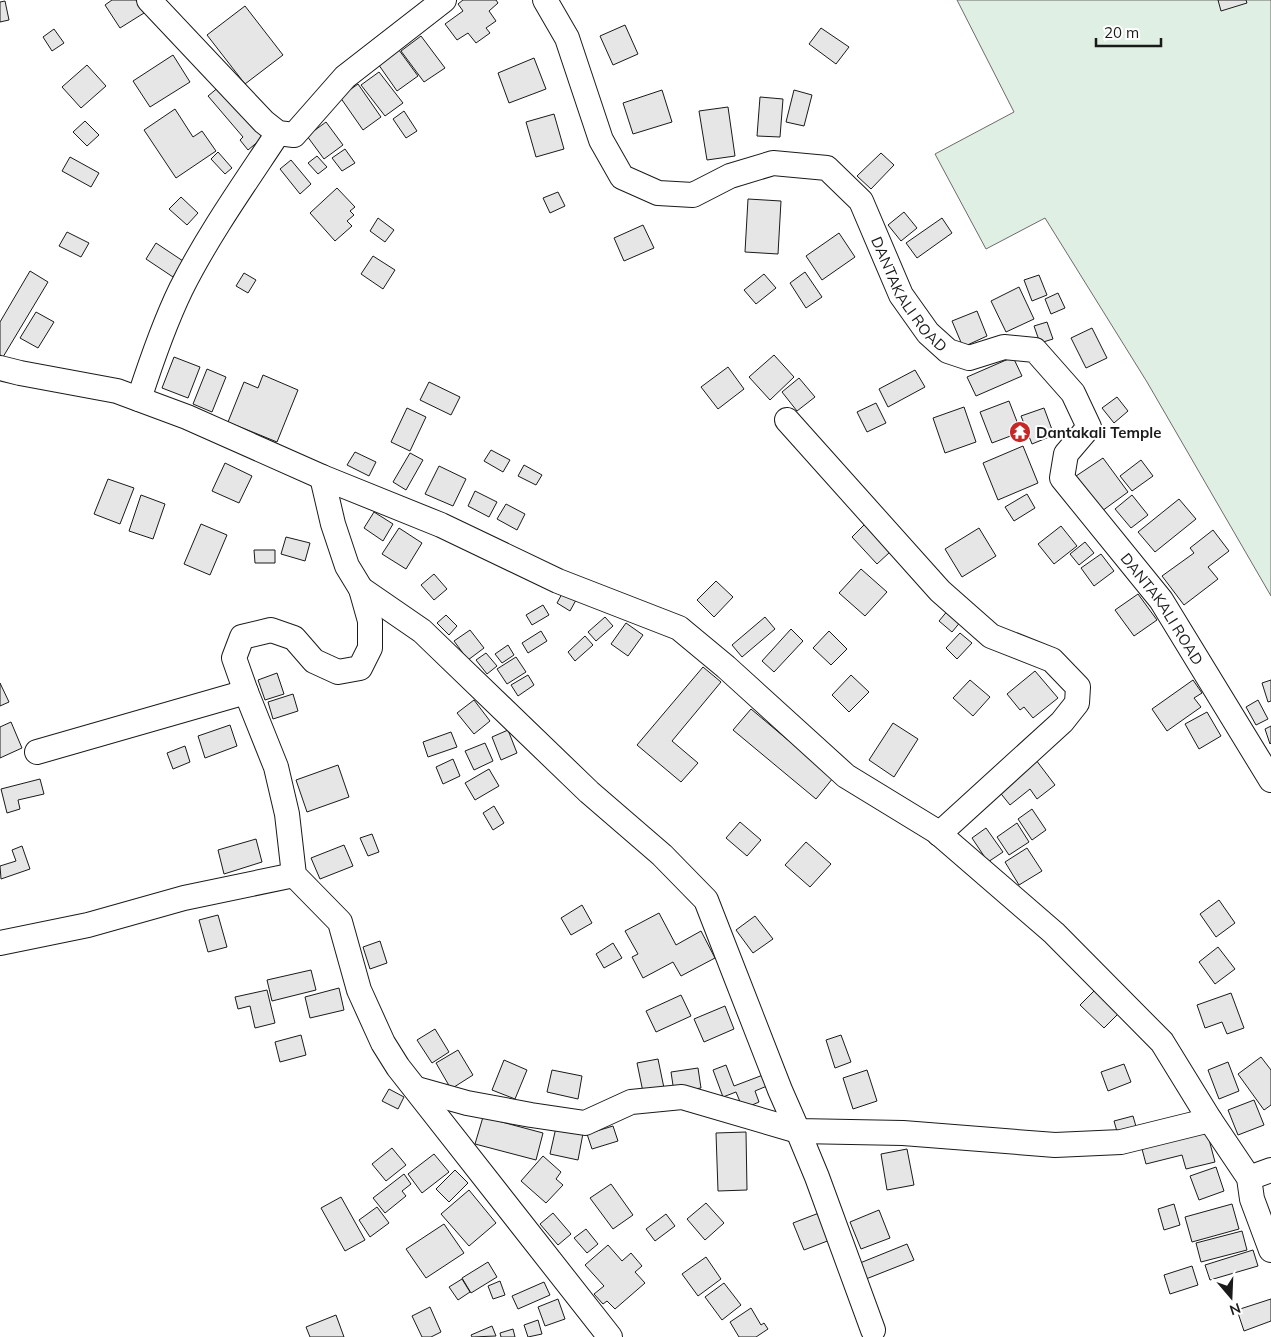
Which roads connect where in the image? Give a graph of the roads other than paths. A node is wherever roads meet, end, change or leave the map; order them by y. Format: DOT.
graph roads {
  1 [pos="150,0"];
  2 [pos="444,0"];
  3 [pos="545,0"];
  4 [pos="278,133"];
  5 [pos="0,368"];
  6 [pos="139,399"];
  7 [pos="787,420"];
  8 [pos="322,477"];
  9 [pos="361,589"];
  10 [pos="246,692"];
  11 [pos="37,752"];
  12 [pos="1271,780"];
  13 [pos="940,834"];
  14 [pos="294,875"];
  15 [pos="0,943"];
  16 [pos="417,1089"];
  17 [pos="1210,1120"];
  18 [pos="798,1130"];
  19 [pos="1271,1170"];
  20 [pos="1249,1178"];
  21 [pos="1271,1250"];
  22 [pos="873,1330"];
  23 [pos="610,1337"];
  1 -- 4 [label="street"];
  2 -- 4 [label="street"];
  3 -- 12 [label="street, DANTAKALI ROAD"];
  4 -- 6 [label="street"];
  5 -- 6 [label="street"];
  6 -- 8 [label="street"];
  7 -- 13 [label="street"];
  8 -- 9 [label="street"];
  8 -- 13 [label="street"];
  9 -- 10 [label="street"];
  9 -- 18 [label="street"];
  10 -- 11 [label="street"];
  10 -- 14 [label="street"];
  13 -- 17 [label="street"];
  14 -- 15 [label="street"];
  14 -- 16 [label="street"];
  16 -- 18 [label="street"];
  16 -- 23 [label="street"];
  17 -- 18 [label="street"];
  17 -- 20 [label="street"];
  18 -- 22 [label="street"];
  19 -- 20 [label="street"];
  20 -- 21 [label="street"];
}
